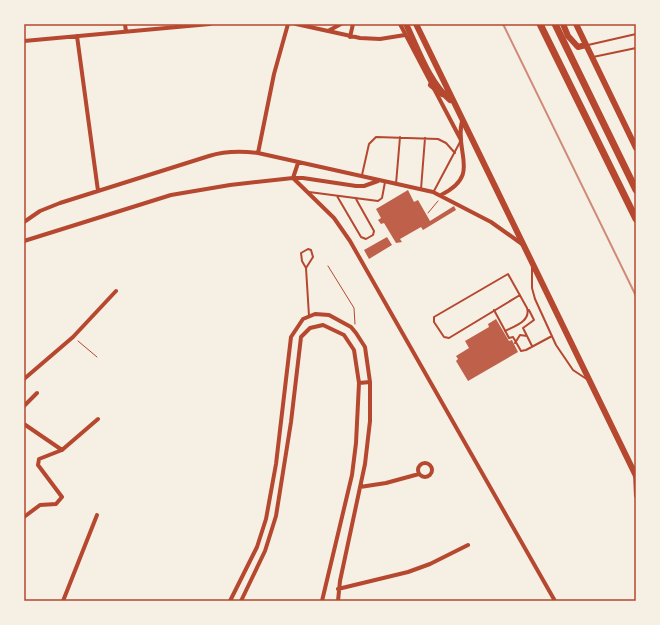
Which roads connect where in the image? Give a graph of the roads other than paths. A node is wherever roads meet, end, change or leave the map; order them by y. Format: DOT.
graph roads {
  1 [pos="126,24"];
  2 [pos="210,24"];
  3 [pos="288,24"];
  4 [pos="296,24"];
  5 [pos="341,24"];
  6 [pos="353,24"];
  7 [pos="400,24"];
  8 [pos="406,24"];
  9 [pos="416,24"];
  10 [pos="540,24"];
  11 [pos="555,24"];
  12 [pos="563,24"];
  13 [pos="576,24"];
  14 [pos="328,31"];
  15 [pos="126,32"];
  16 [pos="636,34"];
  17 [pos="405,35"];
  18 [pos="77,36"];
  19 [pos="350,37"];
  20 [pos="24,41"];
  21 [pos="586,45"];
  22 [pos="636,48"];
  23 [pos="592,58"];
  24 [pos="431,85"];
  25 [pos="447,97"];
  26 [pos="454,102"];
  27 [pos="462,121"];
  28 [pos="400,137"];
  29 [pos="425,138"];
  30 [pos="634,139"];
  31 [pos="461,140"];
  32 [pos="636,148"];
  33 [pos="258,153"];
  34 [pos="455,153"];
  35 [pos="298,163"];
  36 [pos="362,177"];
  37 [pos="293,178"];
  38 [pos="379,180"];
  39 [pos="385,182"];
  40 [pos="396,184"];
  41 [pos="421,189"];
  42 [pos="636,190"];
  43 [pos="98,191"];
  44 [pos="307,192"];
  45 [pos="433,192"];
  46 [pos="441,195"];
  47 [pos="337,196"];
  48 [pos="356,199"];
  49 [pos="636,219"];
  50 [pos="24,222"];
  51 [pos="24,240"];
  52 [pos="523,245"];
  53 [pos="532,263"];
  54 [pos="306,268"];
  55 [pos="116,291"];
  56 [pos="520,295"];
  57 [pos="527,308"];
  58 [pos="494,310"];
  59 [pos="309,316"];
  60 [pos="505,331"];
  61 [pos="527,336"];
  62 [pos="552,336"];
  63 [pos="516,343"];
  64 [pos="532,346"];
  65 [pos="24,380"];
  66 [pos="589,381"];
  67 [pos="370,382"];
  68 [pos="358,383"];
  69 [pos="37,393"];
  70 [pos="24,406"];
  71 [pos="98,419"];
  72 [pos="281,420"];
  73 [pos="291,422"];
  74 [pos="24,424"];
  75 [pos="62,450"];
  76 [pos="419,474"];
  77 [pos="635,475"];
  78 [pos="360,487"];
  79 [pos="636,496"];
  80 [pos="97,515"];
  81 [pos="24,517"];
  82 [pos="468,544"];
  83 [pos="338,589"];
  84 [pos="63,601"];
  85 [pos="230,601"];
  86 [pos="241,601"];
  87 [pos="322,601"];
  88 [pos="338,601"];
  89 [pos="555,601"];
  1 -- 15 [label="street"];
  2 -- 15 [label="street"];
  3 -- 33 [label="street"];
  4 -- 14 [label="street"];
  5 -- 14 [label="street"];
  6 -- 19 [label="street"];
  7 -- 17 [label="street"];
  8 -- 25 [label="main road"];
  9 -- 26 [label="main road"];
  10 -- 49 [label="highway"];
  11 -- 42 [label="highway"];
  12 -- 21 [label="main road"];
  13 -- 21 [label="main road"];
  14 -- 19 [label="street"];
  15 -- 18 [label="street"];
  16 -- 21 [label="lane"];
  17 -- 19 [label="street"];
  17 -- 24 [label="street"];
  18 -- 20 [label="street"];
  18 -- 43 [label="street"];
  21 -- 23 [label="main road"];
  22 -- 23 [label="lane"];
  23 -- 30 [label="main road"];
  24 -- 25 [label="main road"];
  24 -- 31 [label="street"];
  25 -- 26 [label="main road"];
  26 -- 27 [label="main road"];
  27 -- 31 [label="street"];
  27 -- 52 [label="main road"];
  28 -- 29 [label="lane"];
  28 -- 36 [label="lane"];
  28 -- 40 [label="lane"];
  29 -- 34 [label="lane"];
  29 -- 41 [label="lane"];
  30 -- 32 [label="main road"];
  31 -- 34 [label="lane"];
  31 -- 46 [label="street"];
  33 -- 35 [label="street"];
  33 -- 43 [label="street"];
  34 -- 45 [label="lane"];
  35 -- 36 [label="street"];
  35 -- 37 [label="street"];
  36 -- 38 [label="street"];
  37 -- 38 [label="street"];
  37 -- 44 [label="street"];
  37 -- 51 [label="street"];
  38 -- 39 [label="street"];
  39 -- 40 [label="street"];
  39 -- 48 [label="lane"];
  40 -- 41 [label="street"];
  41 -- 45 [label="street"];
  43 -- 50 [label="street"];
  44 -- 47 [label="lane"];
  44 -- 89 [label="street"];
  45 -- 46 [label="street"];
  46 -- 52 [label="street"];
  47 -- 48 [label="lane"];
  47 -- 48 [label="lane"];
  52 -- 53 [label="main road"];
  53 -- 62 [label="lane"];
  53 -- 66 [label="main road"];
  54 -- 54 [label="lane"];
  54 -- 59 [label="lane"];
  55 -- 65 [label="street"];
  56 -- 57 [label="lane"];
  56 -- 58 [label="lane"];
  56 -- 58 [label="lane"];
  57 -- 60 [label="lane"];
  57 -- 61 [label="lane"];
  58 -- 60 [label="lane"];
  59 -- 67 [label="street"];
  59 -- 72 [label="street"];
  60 -- 63 [label="lane"];
  61 -- 63 [label="lane"];
  61 -- 64 [label="lane"];
  62 -- 64 [label="lane"];
  62 -- 66 [label="lane"];
  63 -- 64 [label="lane"];
  66 -- 77 [label="main road"];
  67 -- 68 [label="street"];
  67 -- 78 [label="street"];
  68 -- 73 [label="street"];
  68 -- 87 [label="street"];
  69 -- 70 [label="street"];
  71 -- 75 [label="street"];
  72 -- 73 [label="street"];
  72 -- 85 [label="street"];
  73 -- 86 [label="street"];
  74 -- 75 [label="street"];
  75 -- 81 [label="street"];
  76 -- 78 [label="street"];
  77 -- 79 [label="street"];
  78 -- 83 [label="street"];
  80 -- 84 [label="street"];
  82 -- 83 [label="street"];
  83 -- 88 [label="street"];
}
